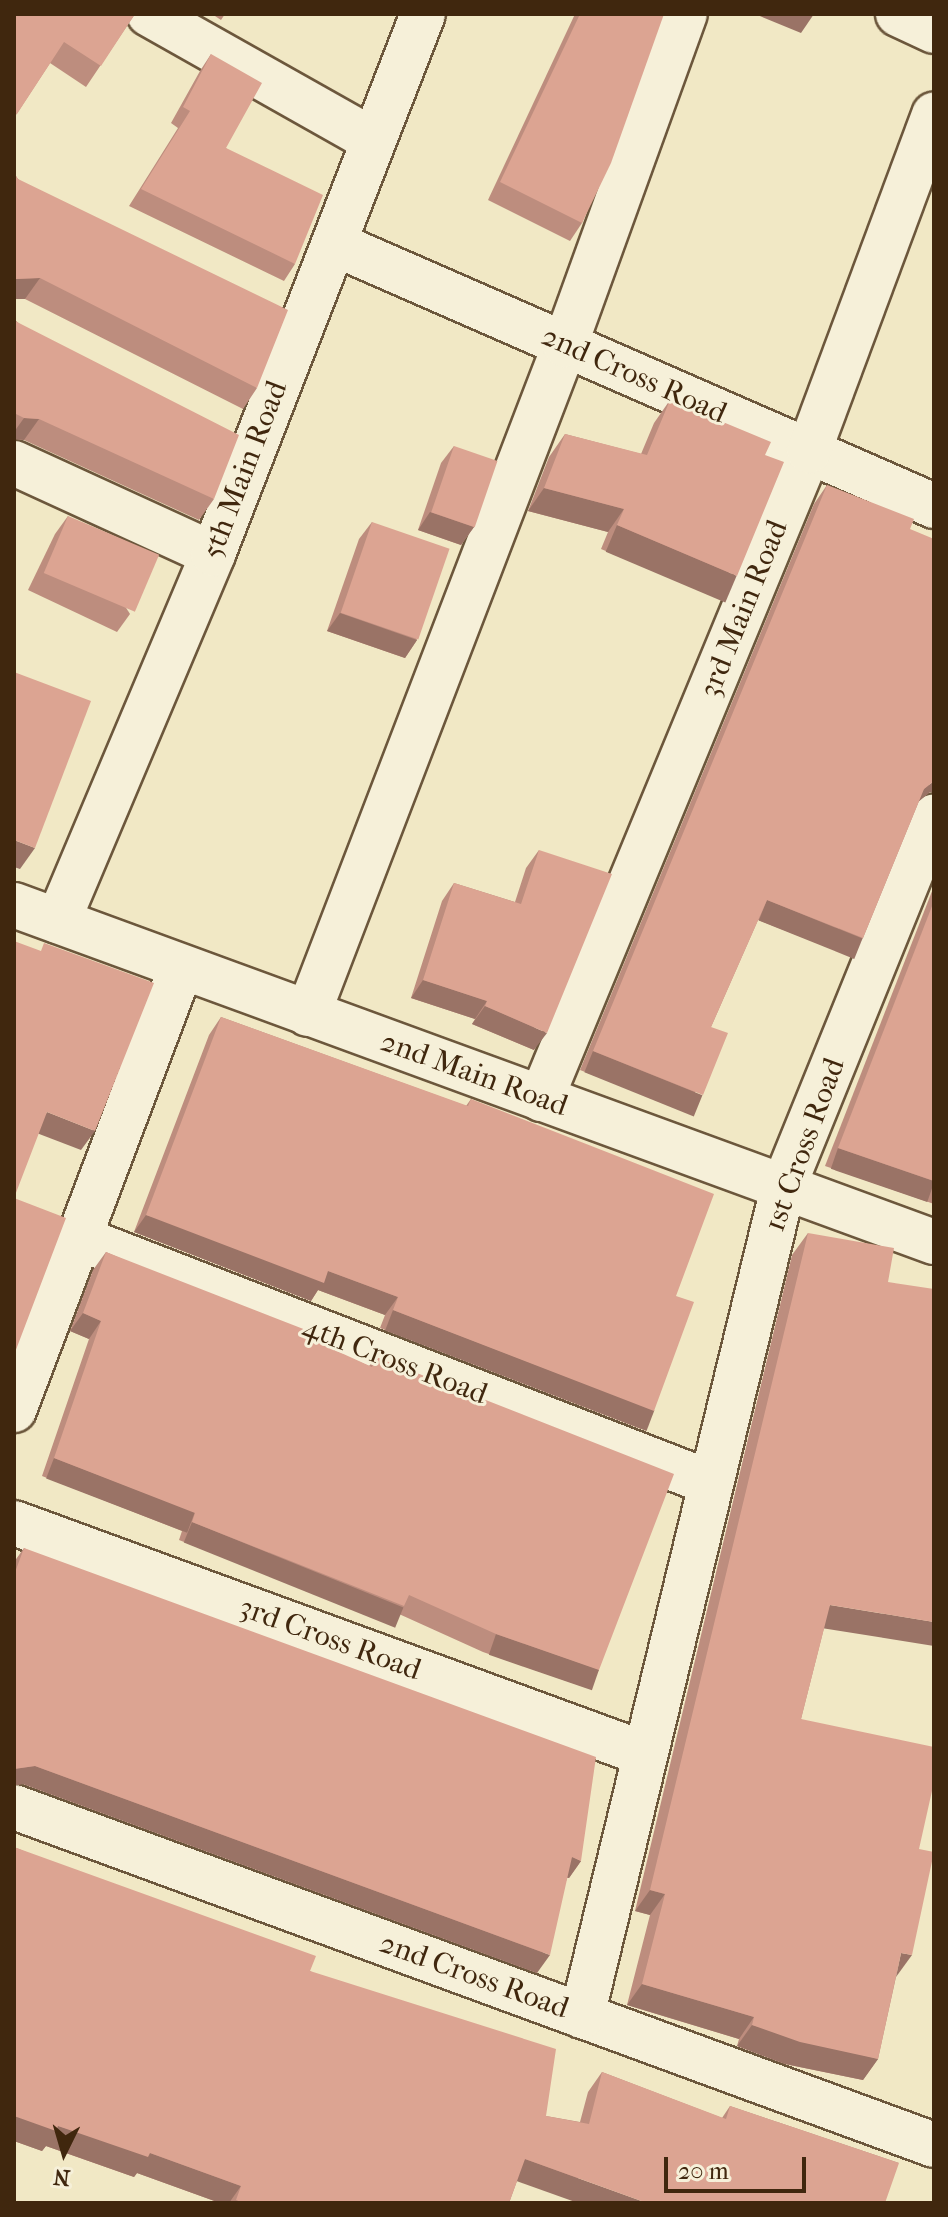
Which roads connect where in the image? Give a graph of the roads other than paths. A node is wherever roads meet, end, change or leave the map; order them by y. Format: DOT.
graph roads {
  1 [pos="149,14"];
  2 [pos="423,14"];
  3 [pos="685,14"];
  4 [pos="898,14"];
  5 [pos="934,31"];
  6 [pos="934,114"];
  7 [pos="373,140"];
  8 [pos="335,244"];
  9 [pos="263,299"];
  10 [pos="305,319"];
  11 [pos="565,345"];
  12 [pos="213,422"];
  13 [pos="256,444"];
  14 [pos="809,451"];
  15 [pos="18,478"];
  16 [pos="934,506"];
  17 [pos="213,554"];
  18 [pos="934,817"];
  19 [pos="14,905"];
  20 [pos="58,921"];
  21 [pos="181,967"];
  22 [pos="308,1014"];
  23 [pos="541,1099"];
  24 [pos="783,1188"];
  25 [pos="79,1238"];
  26 [pos="934,1242"];
  27 [pos="14,1410"];
  28 [pos="711,1483"];
  29 [pos="14,1523"];
  30 [pos="645,1754"];
  31 [pos="14,1807"];
  32 [pos="582,2016"];
  33 [pos="934,2145"];
  1 -- 7 [label="street"];
  2 -- 7 [label="street, 5th Main Road"];
  3 -- 11 [label="street"];
  4 -- 5 [label="street"];
  6 -- 14 [label="street, 3rd Main Road"];
  7 -- 8 [label="street, 5th Main Road"];
  8 -- 10 [label="street, 5th Main Road"];
  8 -- 11 [label="street, 2nd Cross Road"];
  9 -- 10 [label="street"];
  10 -- 13 [label="street, 5th Main Road"];
  11 -- 14 [label="street, 2nd Cross Road"];
  11 -- 22 [label="street"];
  12 -- 13 [label="street"];
  13 -- 17 [label="street, 5th Main Road"];
  14 -- 16 [label="street, 2nd Cross Road"];
  14 -- 23 [label="street, 3rd Main Road"];
  15 -- 17 [label="street"];
  17 -- 20 [label="street, 5th Main Road"];
  18 -- 24 [label="street, 1st Cross Road"];
  19 -- 20 [label="street, 2nd Main Road"];
  20 -- 21 [label="street, 2nd Main Road"];
  21 -- 22 [label="street, 2nd Main Road"];
  21 -- 25 [label="street"];
  22 -- 23 [label="street, 2nd Main Road"];
  23 -- 24 [label="street, 2nd Main Road"];
  24 -- 26 [label="street, 2nd Main Road"];
  24 -- 28 [label="street, 1st Cross Road"];
  25 -- 27 [label="street"];
  25 -- 28 [label="street, 4th Cross Road"];
  28 -- 30 [label="street, 1st Cross Road"];
  29 -- 30 [label="street, 3rd Cross Road"];
  30 -- 32 [label="street, 1st Cross Road"];
  31 -- 32 [label="street, 2nd Cross Road"];
  32 -- 33 [label="street, 2nd Cross Road"];
}
